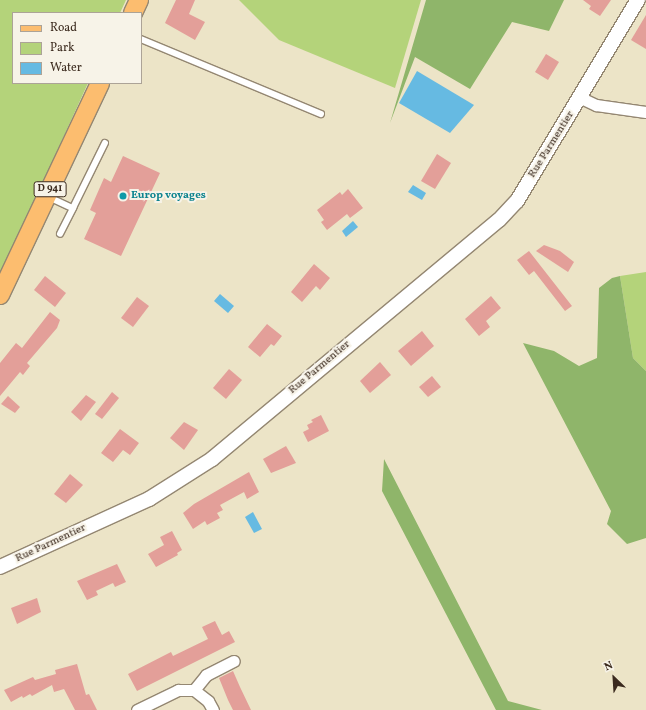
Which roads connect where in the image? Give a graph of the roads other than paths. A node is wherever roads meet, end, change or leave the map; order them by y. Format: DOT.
graph roads {
  1 [pos="139,0"];
  2 [pos="638,0"];
  3 [pos="133,12"];
  4 [pos="142,39"];
  5 [pos="100,84"];
  6 [pos="581,98"];
  7 [pos="646,112"];
  8 [pos="321,114"];
  9 [pos="106,143"];
  10 [pos="47,196"];
  11 [pos="73,208"];
  12 [pos="60,234"];
  13 [pos="0,295"];
  14 [pos="0,567"];
  15 [pos="234,661"];
  16 [pos="194,690"];
  17 [pos="137,710"];
  18 [pos="213,710"];
  1 -- 3 [label="main road"];
  2 -- 6 [label="street, Rue Parmentier"];
  4 -- 8 [label="lane"];
  5 -- 10 [label="main road, D 941"];
  6 -- 7 [label="street"];
  6 -- 14 [label="street, Rue Parmentier"];
  9 -- 11 [label="lane"];
  10 -- 11 [label="lane"];
  10 -- 13 [label="main road, D 941"];
  11 -- 12 [label="lane"];
  15 -- 16 [label="street"];
  16 -- 17 [label="street"];
  16 -- 18 [label="street"];
}
